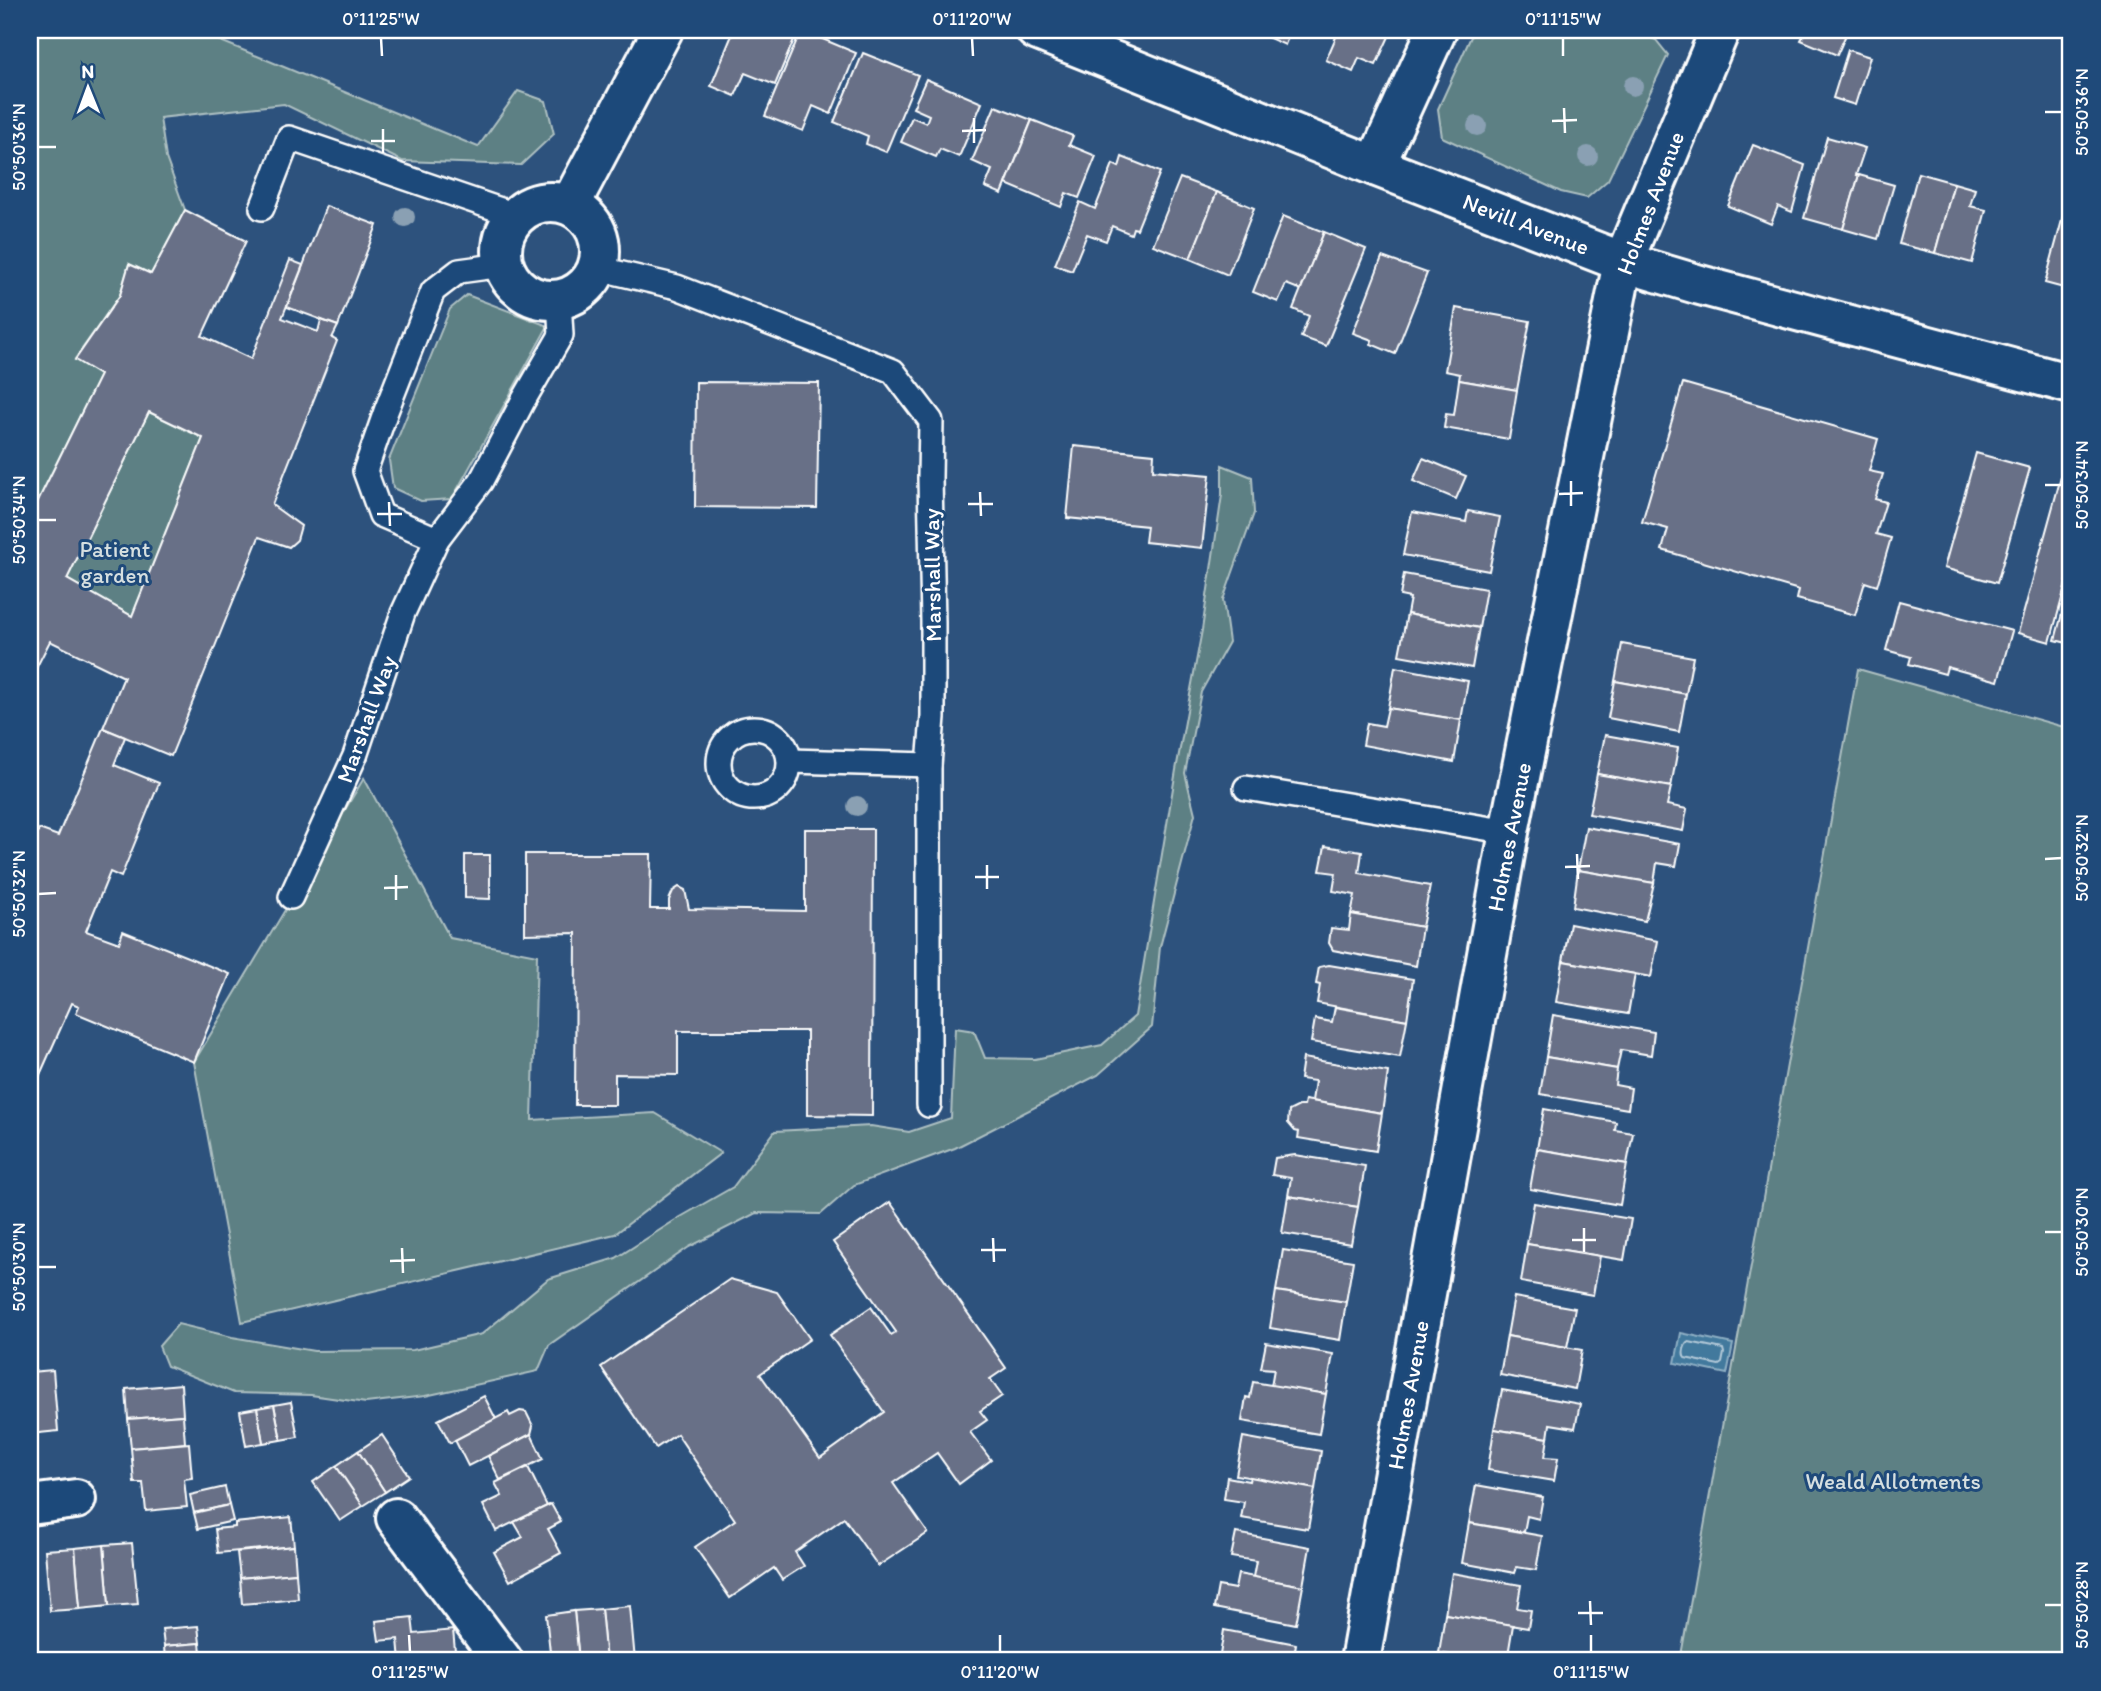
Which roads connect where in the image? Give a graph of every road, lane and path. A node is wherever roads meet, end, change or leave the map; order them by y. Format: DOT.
graph roads {
  1 [pos="663,30"];
  2 [pos="1036,30"];
  3 [pos="1437,30"];
  4 [pos="1708,34"];
  5 [pos="1375,166"];
  6 [pos="570,205"];
  7 [pos="262,208"];
  8 [pos="515,215"];
  9 [pos="1623,262"];
  10 [pos="503,265"];
  11 [pos="597,268"];
  12 [pos="559,300"];
  13 [pos="2071,384"];
  14 [pos="437,539"];
  15 [pos="790,761"];
  16 [pos="929,765"];
  17 [pos="1247,788"];
  18 [pos="1509,832"];
  19 [pos="291,897"];
  20 [pos="929,1105"];
  21 [pos="76,1499"];
  22 [pos="30,1505"];
  23 [pos="396,1518"];
  24 [pos="503,1661"];
  25 [pos="1360,1661"];
  1 -- 6 [label="street"];
  2 -- 5 [label="street, Nevill Avenue"];
  3 -- 5 [label="street"];
  4 -- 9 [label="street, Holmes Avenue"];
  5 -- 9 [label="street, Nevill Avenue"];
  6 -- 8 [label="street"];
  6 -- 11 [label="street"];
  7 -- 8 [label="lane"];
  8 -- 10 [label="street"];
  9 -- 13 [label="street, Nevill Avenue"];
  9 -- 18 [label="street, Holmes Avenue"];
  10 -- 12 [label="street"];
  10 -- 14 [label="lane"];
  11 -- 12 [label="street"];
  11 -- 16 [label="lane, Marshall Way"];
  12 -- 14 [label="lane, Marshall Way"];
  14 -- 19 [label="lane, Marshall Way"];
  15 -- 16 [label="lane"];
  16 -- 20 [label="lane, Marshall Way"];
  17 -- 18 [label="lane"];
  18 -- 25 [label="street, Holmes Avenue"];
  21 -- 22 [label="street"];
  23 -- 24 [label="street"];
}
